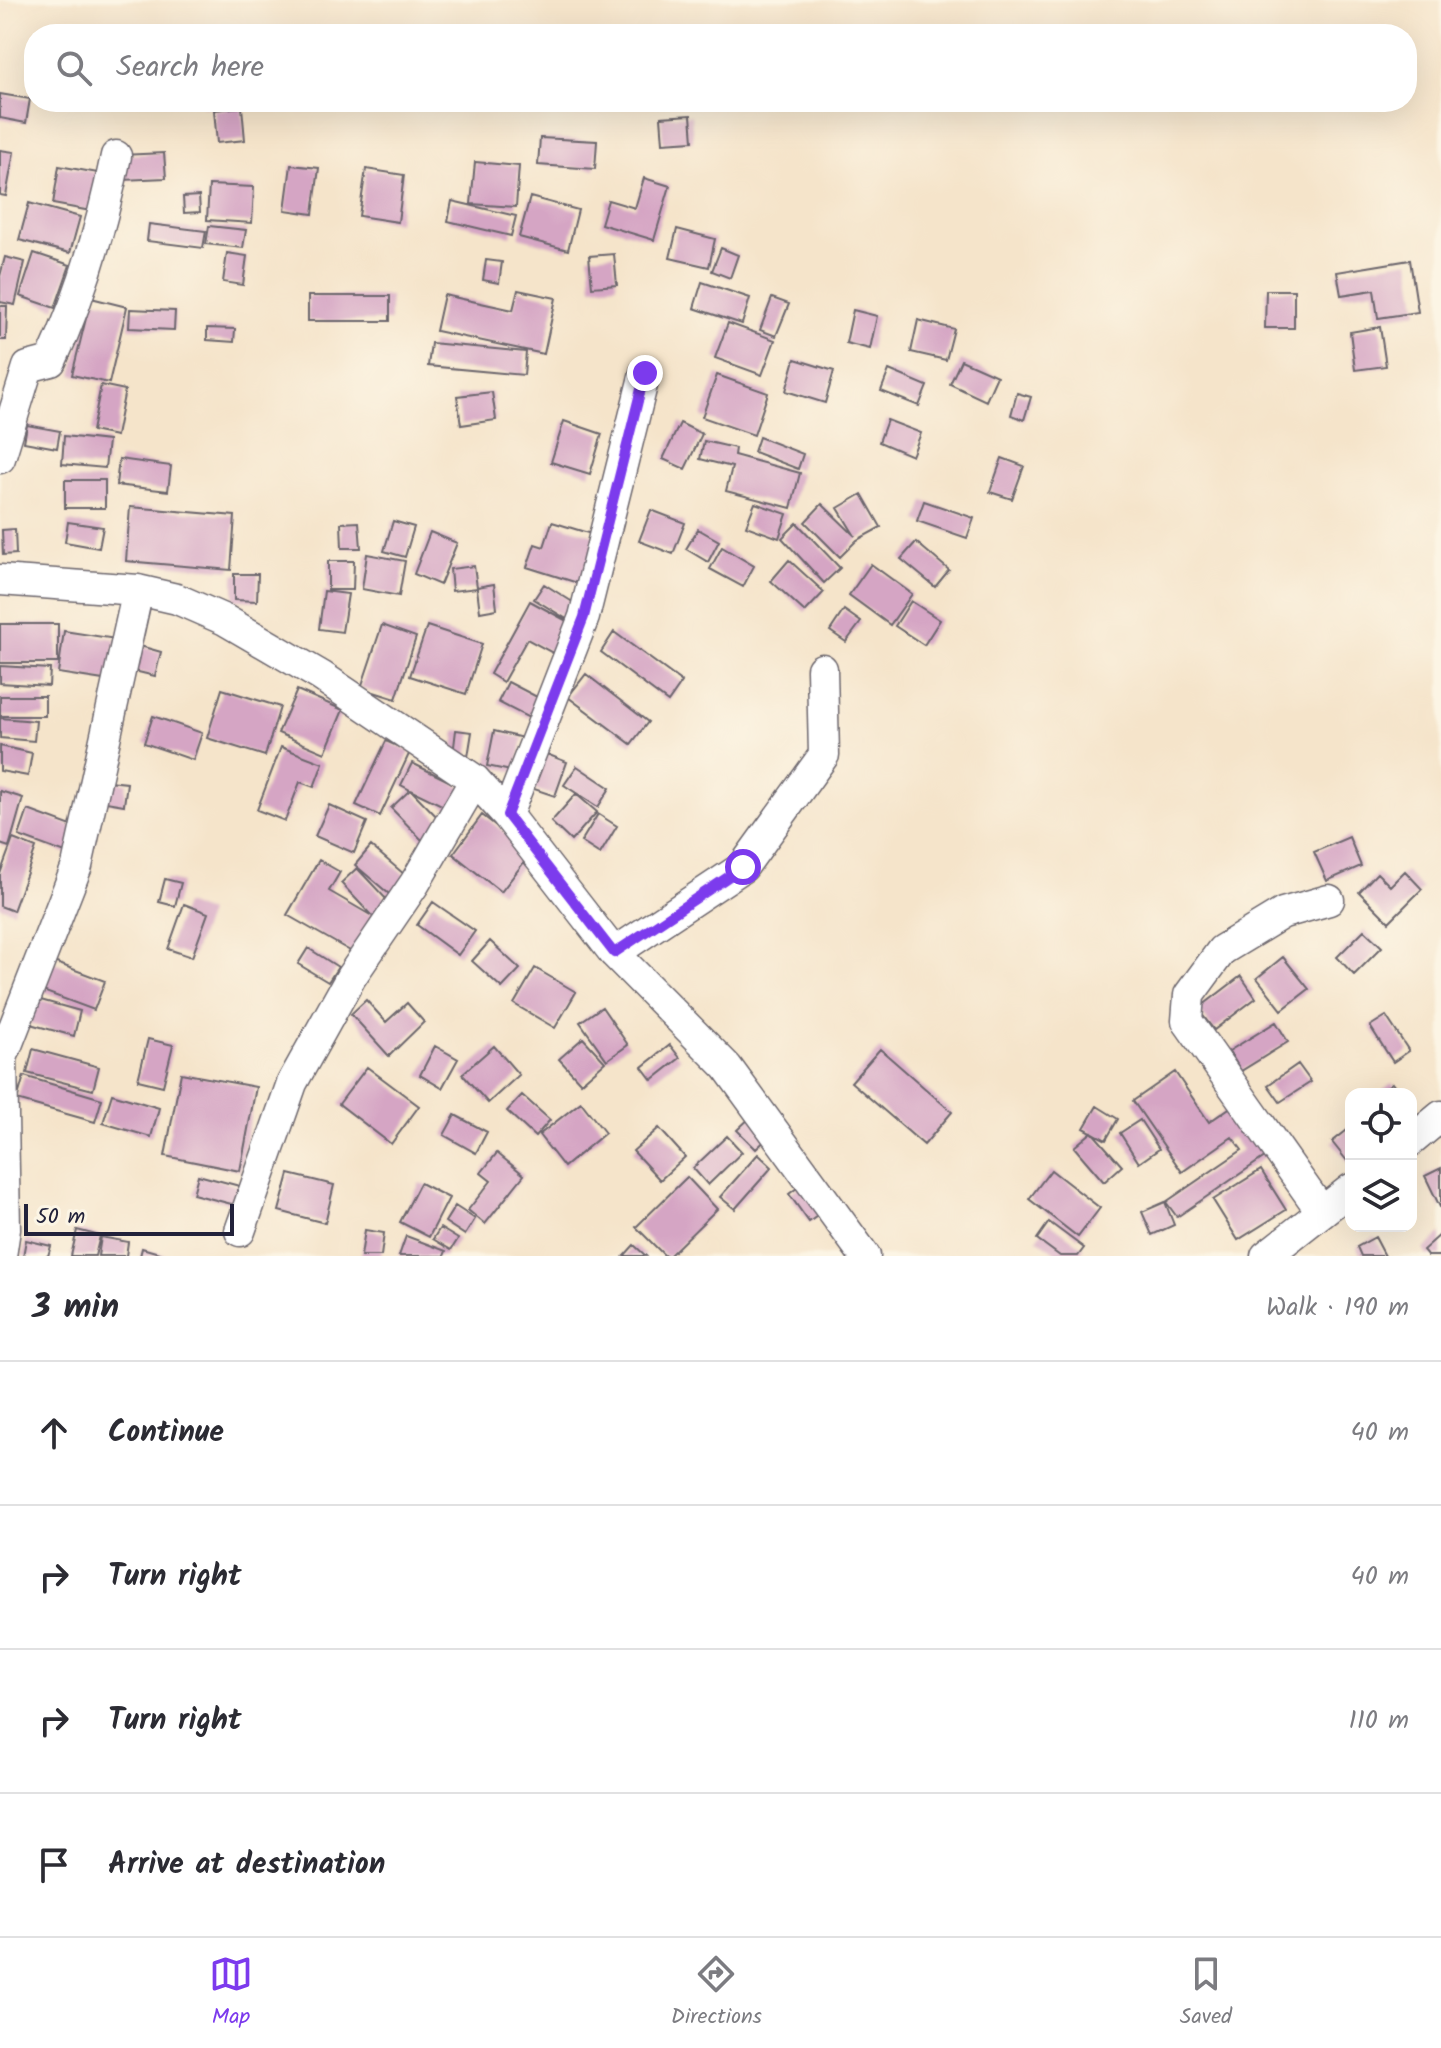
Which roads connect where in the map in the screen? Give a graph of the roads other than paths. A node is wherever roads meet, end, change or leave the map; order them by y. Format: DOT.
graph roads {
  1 [pos="116,156"];
  2 [pos="14,363"];
  3 [pos="645,373"];
  4 [pos="0,458"];
  5 [pos="0,580"];
  6 [pos="138,590"];
  7 [pos="822,669"];
  8 [pos="475,780"];
  9 [pos="507,815"];
  10 [pos="1329,900"];
  11 [pos="614,953"];
  12 [pos="1441,1116"];
  13 [pos="1417,1136"];
  14 [pos="1345,1194"];
  15 [pos="1322,1212"];
  16 [pos="240,1231"];
  17 [pos="1,1256"];
  18 [pos="865,1256"];
  19 [pos="1266,1256"];
  1 -- 2 [label="street"];
  2 -- 4 [label="street"];
  3 -- 9 [label="street"];
  5 -- 6 [label="street"];
  6 -- 8 [label="street"];
  6 -- 17 [label="street"];
  7 -- 11 [label="street"];
  8 -- 9 [label="street"];
  8 -- 16 [label="street"];
  9 -- 11 [label="street"];
  10 -- 15 [label="street"];
  11 -- 18 [label="street"];
  12 -- 13 [label="street"];
  14 -- 15 [label="street"];
  15 -- 19 [label="street"];
}
